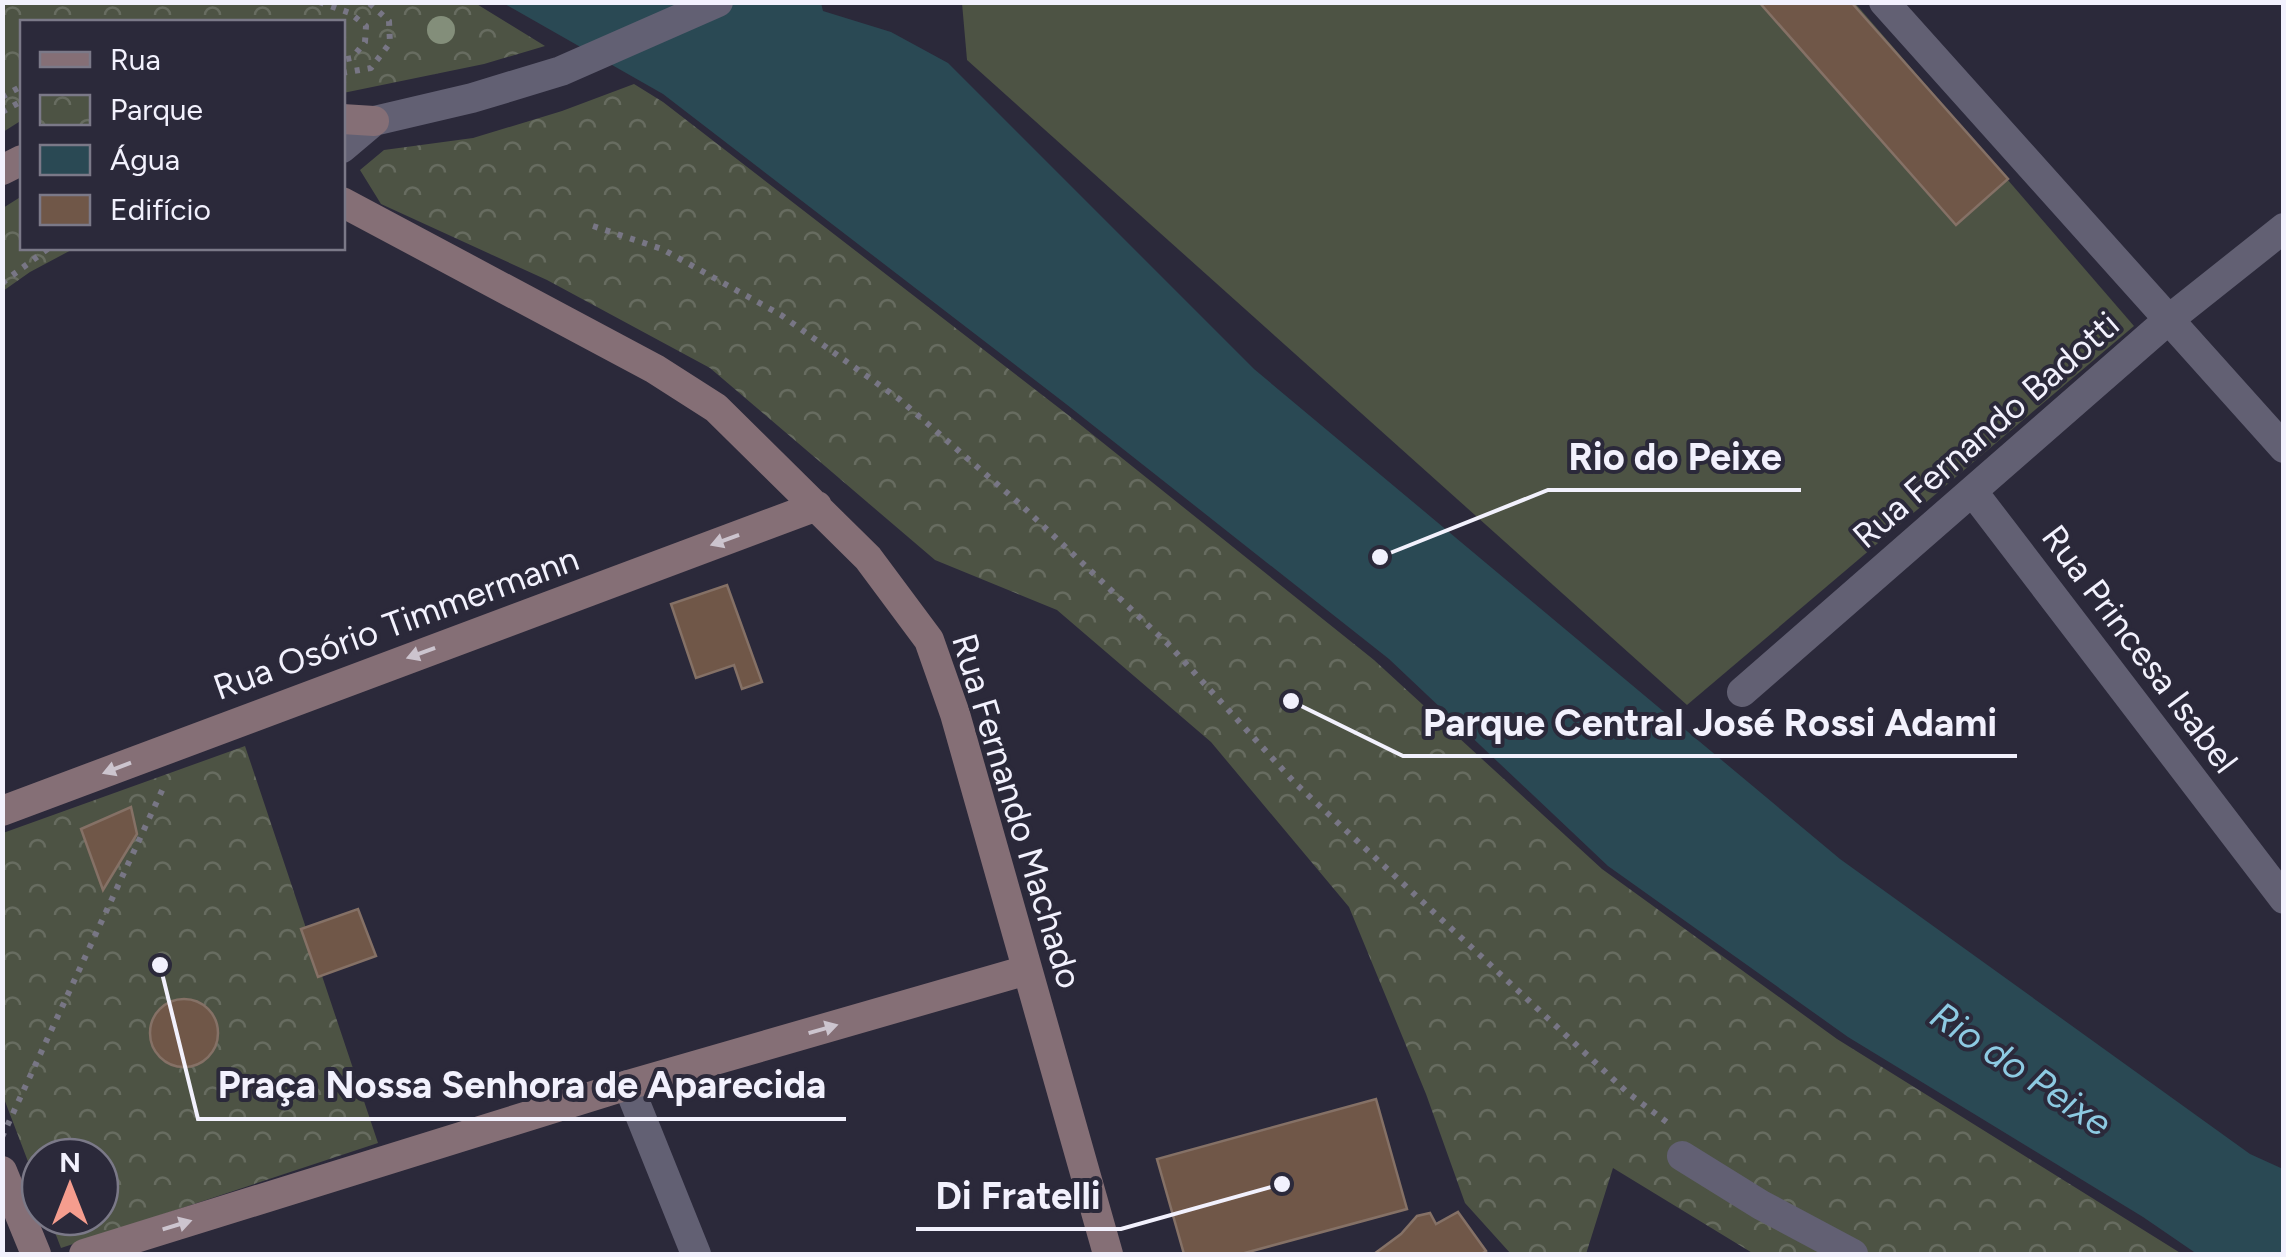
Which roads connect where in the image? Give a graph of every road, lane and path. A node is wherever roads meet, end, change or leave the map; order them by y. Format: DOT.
graph roads {
  1 [pos="319,2"];
  2 [pos="368,2"];
  3 [pos="718,2"];
  4 [pos="1884,2"];
  5 [pos="345,59"];
  6 [pos="345,72"];
  7 [pos="345,119"];
  8 [pos="374,121"];
  9 [pos="345,145"];
  10 [pos="345,204"];
  11 [pos="593,226"];
  12 [pos="2284,228"];
  13 [pos="45,250"];
  14 [pos="2,283"];
  15 [pos="2167,321"];
  16 [pos="2284,448"];
  17 [pos="1973,492"];
  18 [pos="817,506"];
  19 [pos="1742,692"];
  20 [pos="163,750"];
  21 [pos="2,812"];
  22 [pos="2284,899"];
  23 [pos="1027,970"];
  24 [pos="628,1085"];
  25 [pos="2,1137"];
  26 [pos="1678,1142"];
  27 [pos="2,1170"];
  28 [pos="36,1254"];
  29 [pos="84,1254"];
  30 [pos="696,1254"];
  31 [pos="1108,1254"];
  32 [pos="1853,1254"];
  1 -- 5 [label="path"];
  2 -- 6 [label="path"];
  3 -- 8 [label="street"];
  4 -- 15 [label="street"];
  7 -- 8 [label="main road"];
  8 -- 9 [label="street"];
  10 -- 18 [label="main road, Rua Fernando Machado"];
  11 -- 26 [label="path"];
  12 -- 15 [label="street, Rua Fernando Badotti"];
  13 -- 14 [label="path"];
  15 -- 16 [label="street"];
  15 -- 17 [label="street, Rua Fernando Badotti"];
  17 -- 19 [label="street, Rua Fernando Badotti"];
  17 -- 22 [label="street, Rua Princesa Isabel"];
  18 -- 20 [label="main road, Rua Osório Timmermann, one-way"];
  18 -- 23 [label="main road, Rua Fernando Machado"];
  20 -- 21 [label="main road, Rua Osório Timmermann, one-way"];
  20 -- 25 [label="path"];
  24 -- 23 [label="main road, one-way"];
  23 -- 31 [label="main road, Rua Fernando Machado"];
  29 -- 24 [label="main road, one-way"];
  24 -- 30 [label="street"];
  26 -- 32 [label="street"];
  27 -- 28 [label="main road"];
}
